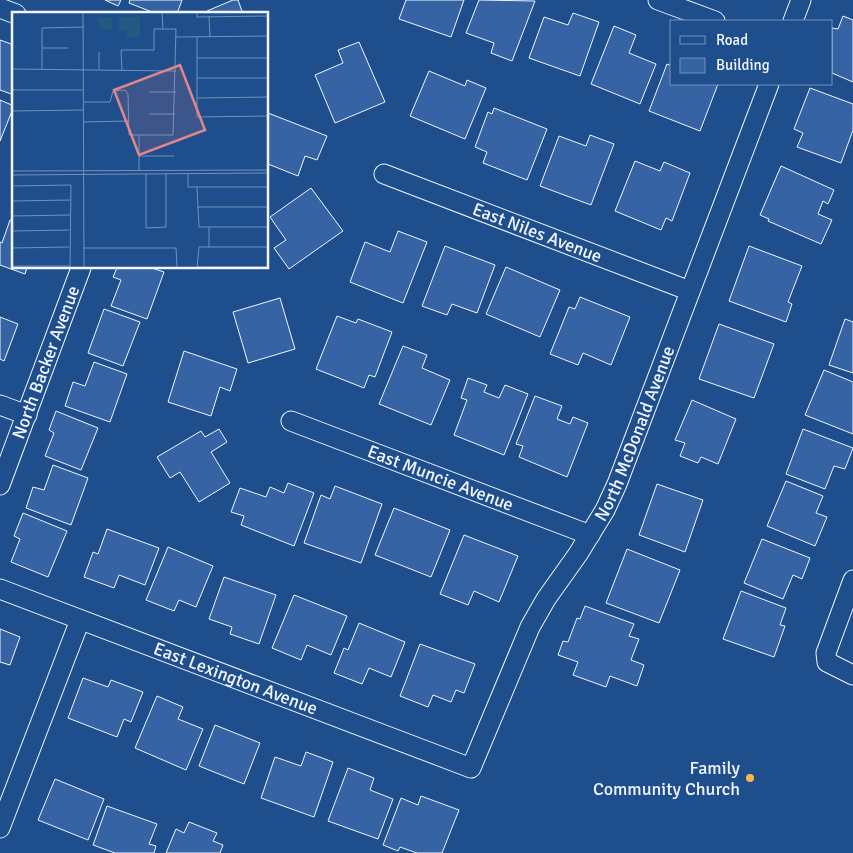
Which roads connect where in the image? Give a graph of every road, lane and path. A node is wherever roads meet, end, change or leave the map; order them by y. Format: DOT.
graph roads {
  1 [pos="658,0"];
  2 [pos="801,0"];
  3 [pos="0,8"];
  4 [pos="12,12"];
  5 [pos="712,20"];
  6 [pos="793,20"];
  7 [pos="769,85"];
  8 [pos="384,174"];
  9 [pos="82,269"];
  10 [pos="690,291"];
  11 [pos="0,405"];
  12 [pos="27,415"];
  13 [pos="290,421"];
  14 [pos="0,485"];
  15 [pos="590,535"];
  16 [pos="853,580"];
  17 [pos="0,589"];
  18 [pos="80,620"];
  19 [pos="853,675"];
  20 [pos="471,768"];
  21 [pos="0,828"];
  1 -- 5 [label="street"];
  2 -- 6 [label="street"];
  3 -- 4 [label="street"];
  7 -- 10 [label="street, North McDonald Avenue"];
  8 -- 10 [label="street, East Niles Avenue"];
  9 -- 12 [label="street, North Backer Avenue"];
  10 -- 15 [label="street, North McDonald Avenue"];
  11 -- 12 [label="street"];
  12 -- 14 [label="street, North Backer Avenue"];
  13 -- 15 [label="street, East Muncie Avenue"];
  15 -- 20 [label="street, North McDonald Avenue"];
  16 -- 19 [label="street"];
  17 -- 18 [label="street, East Lexington Avenue"];
  18 -- 20 [label="street, East Lexington Avenue"];
  18 -- 21 [label="street"];
}
